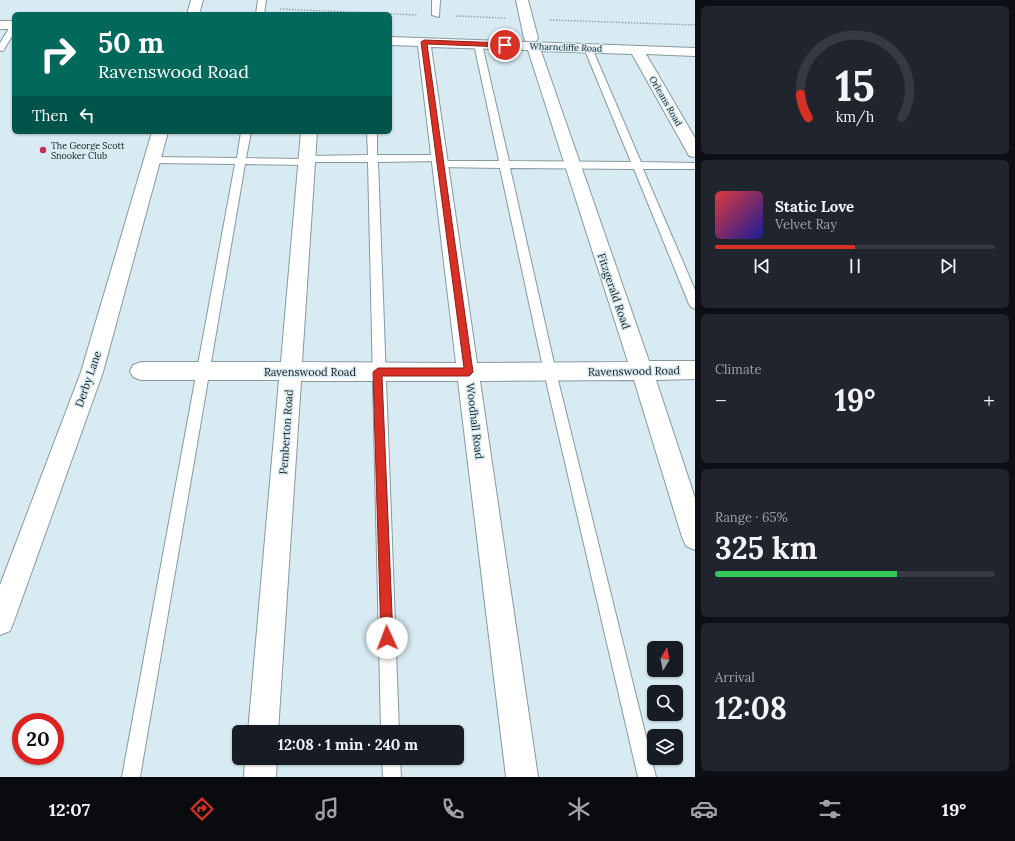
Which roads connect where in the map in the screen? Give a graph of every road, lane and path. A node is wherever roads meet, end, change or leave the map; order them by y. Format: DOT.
graph roads {
  1 [pos="197,0"];
  2 [pos="436,0"];
  3 [pos="522,0"];
  4 [pos="261,7"];
  5 [pos="194,12"];
  6 [pos="370,12"];
  7 [pos="392,13"];
  8 [pos="436,15"];
  9 [pos="526,19"];
  10 [pos="0,25"];
  11 [pos="695,25"];
  12 [pos="12,26"];
  13 [pos="12,29"];
  14 [pos="392,41"];
  15 [pos="424,42"];
  16 [pos="532,42"];
  17 [pos="478,44"];
  18 [pos="588,48"];
  19 [pos="0,49"];
  20 [pos="637,50"];
  21 [pos="695,52"];
  22 [pos="159,134"];
  23 [pos="246,134"];
  24 [pos="309,134"];
  25 [pos="372,134"];
  26 [pos="695,152"];
  27 [pos="373,159"];
  28 [pos="152,160"];
  29 [pos="307,160"];
  30 [pos="241,161"];
  31 [pos="440,161"];
  32 [pos="504,164"];
  33 [pos="571,165"];
  34 [pos="637,165"];
  35 [pos="695,166"];
  36 [pos="695,304"];
  37 [pos="695,370"];
  38 [pos="141,371"];
  39 [pos="642,371"];
  40 [pos="203,372"];
  41 [pos="291,372"];
  42 [pos="378,372"];
  43 [pos="469,372"];
  44 [pos="550,372"];
  45 [pos="695,537"];
  46 [pos="0,621"];
  47 [pos="264,725"];
  48 [pos="390,725"];
  49 [pos="261,765"];
  50 [pos="391,765"];
  51 [pos="131,777"];
  52 [pos="260,777"];
  53 [pos="392,777"];
  54 [pos="522,777"];
  55 [pos="647,777"];
  1 -- 5 [label="street"];
  2 -- 8 [label="lane"];
  3 -- 9 [label="street, Fitzgerald Road"];
  4 -- 6 [label="path"];
  7 -- 8 [label="path"];
  8 -- 9 [label="path"];
  9 -- 11 [label="path"];
  9 -- 16 [label="street, Fitzgerald Road"];
  10 -- 12 [label="street"];
  13 -- 19 [label="lane"];
  14 -- 15 [label="street, Wharncliffe Road"];
  15 -- 17 [label="street, Wharncliffe Road"];
  15 -- 31 [label="street, Woodhall Road"];
  16 -- 17 [label="street, Wharncliffe Road"];
  16 -- 18 [label="street, Wharncliffe Road"];
  16 -- 33 [label="street, Fitzgerald Road"];
  17 -- 32 [label="lane"];
  18 -- 20 [label="street, Wharncliffe Road"];
  18 -- 34 [label="lane"];
  20 -- 21 [label="street, Wharncliffe Road"];
  20 -- 26 [label="street, Orleans Road"];
  22 -- 28 [label="street, Derby Lane"];
  23 -- 30 [label="lane"];
  24 -- 29 [label="street, Pemberton Road"];
  25 -- 27 [label="lane"];
  27 -- 29 [label="lane"];
  27 -- 31 [label="lane"];
  27 -- 42 [label="lane"];
  28 -- 30 [label="lane"];
  28 -- 46 [label="street, Derby Lane"];
  29 -- 30 [label="lane"];
  29 -- 41 [label="street, Pemberton Road"];
  30 -- 40 [label="lane"];
  31 -- 32 [label="lane"];
  31 -- 43 [label="street, Woodhall Road"];
  32 -- 33 [label="lane"];
  32 -- 44 [label="lane"];
  33 -- 34 [label="lane"];
  33 -- 39 [label="street, Fitzgerald Road"];
  34 -- 35 [label="lane"];
  34 -- 36 [label="lane"];
  37 -- 39 [label="street, Ravenswood Road"];
  38 -- 40 [label="street, Ravenswood Road"];
  39 -- 44 [label="street, Ravenswood Road"];
  39 -- 45 [label="street, Fitzgerald Road"];
  40 -- 41 [label="street, Ravenswood Road"];
  40 -- 51 [label="lane"];
  41 -- 42 [label="street, Ravenswood Road"];
  41 -- 47 [label="street, Pemberton Road"];
  42 -- 43 [label="street, Ravenswood Road"];
  42 -- 48 [label="lane"];
  43 -- 44 [label="street, Ravenswood Road"];
  43 -- 54 [label="street, Woodhall Road"];
  44 -- 55 [label="lane"];
  49 -- 52 [label="street"];
  50 -- 53 [label="lane"];
}
